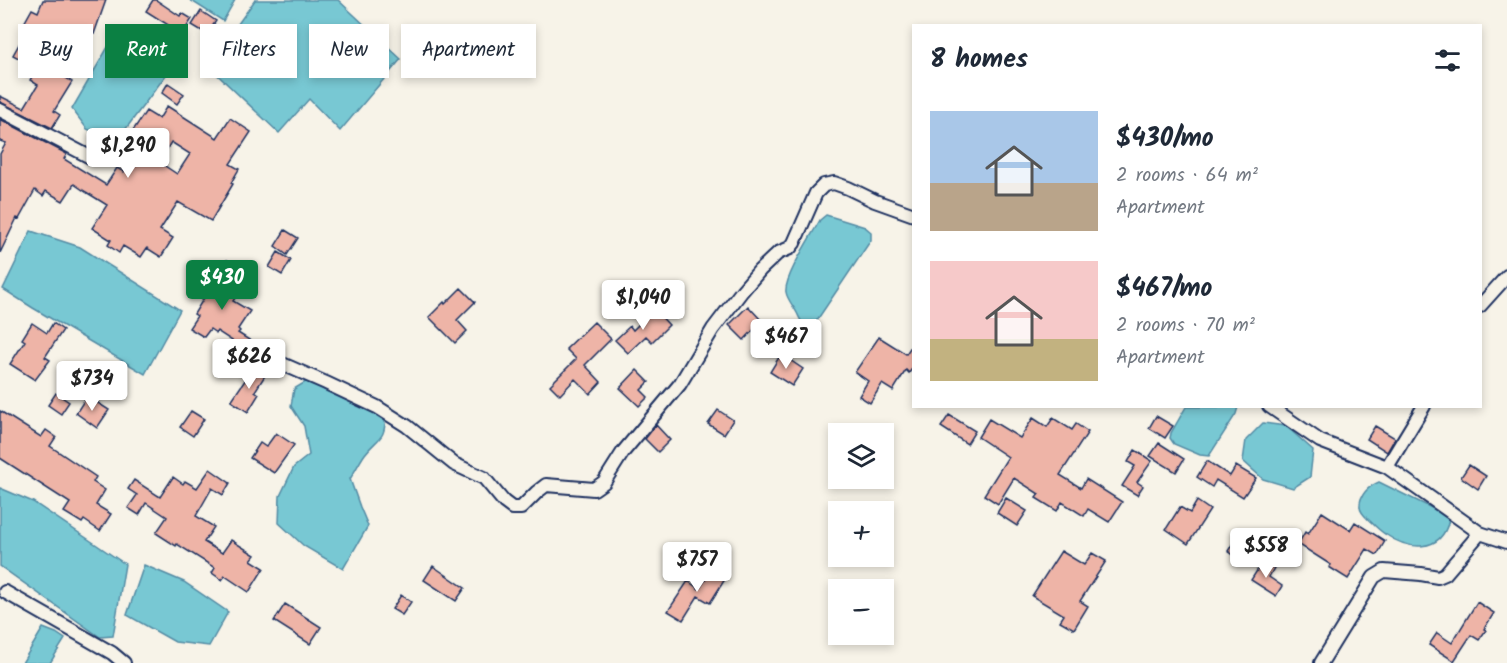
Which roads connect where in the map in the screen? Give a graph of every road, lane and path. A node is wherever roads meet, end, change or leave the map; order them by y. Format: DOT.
graph roads {
  1 [pos="0,110"];
  2 [pos="90,157"];
  3 [pos="912,214"];
  4 [pos="1507,276"];
  5 [pos="1482,304"];
  6 [pos="271,359"];
  7 [pos="1272,408"];
  8 [pos="1423,408"];
  9 [pos="1387,467"];
  10 [pos="1480,533"];
  11 [pos="1507,542"];
  12 [pos="5,592"];
  13 [pos="124,663"];
  14 [pos="1321,663"];
  1 -- 2 [label="street"];
  3 -- 6 [label="street"];
  4 -- 5 [label="street"];
  7 -- 9 [label="street"];
  8 -- 9 [label="street"];
  9 -- 10 [label="street"];
  10 -- 11 [label="street"];
  10 -- 14 [label="street"];
  12 -- 13 [label="street"];
}
